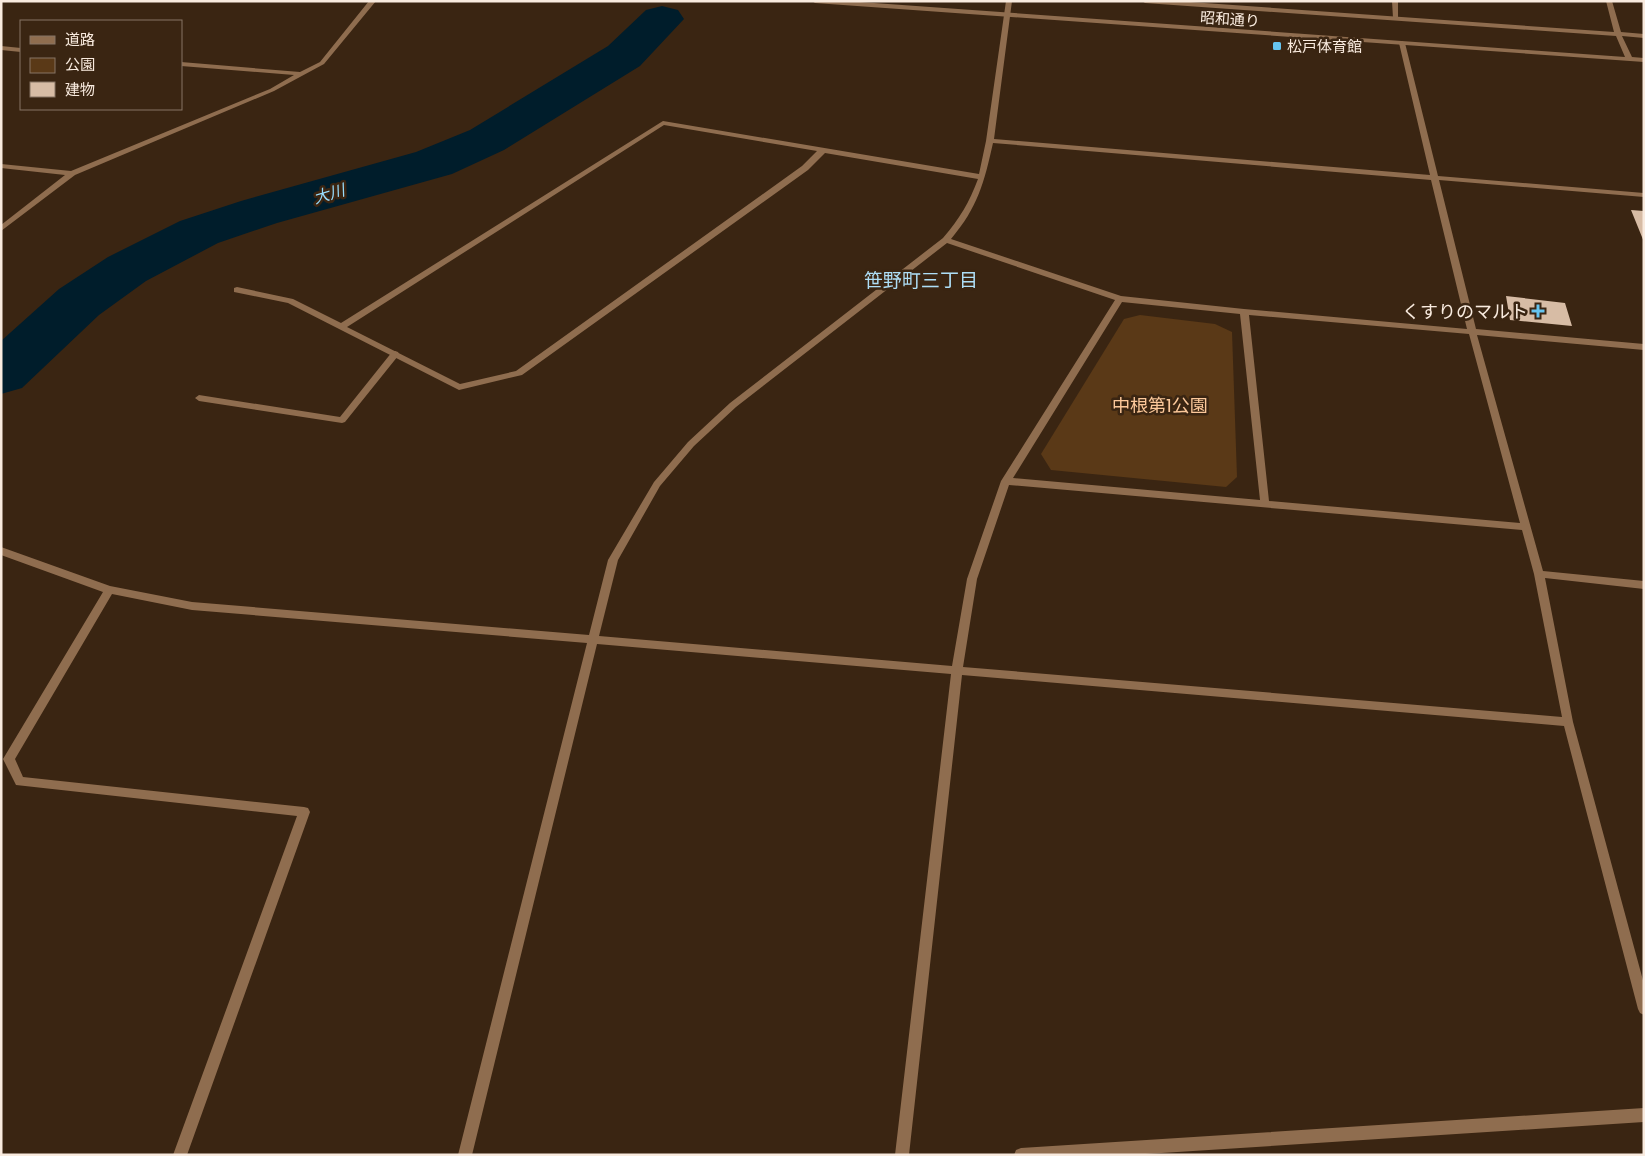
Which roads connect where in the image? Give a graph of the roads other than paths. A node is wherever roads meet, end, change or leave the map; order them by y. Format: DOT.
graph roads {
  1 [pos="373,1"];
  2 [pos="815,1"];
  3 [pos="1009,1"];
  4 [pos="1145,1"];
  5 [pos="1395,1"];
  6 [pos="1609,1"];
  7 [pos="1007,15"];
  8 [pos="1396,18"];
  9 [pos="1618,34"];
  10 [pos="1644,36"];
  11 [pos="1402,43"];
  12 [pos="1,48"];
  13 [pos="20,50"];
  14 [pos="1629,59"];
  15 [pos="1644,60"];
  16 [pos="182,64"];
  17 [pos="302,75"];
  18 [pos="990,141"];
  19 [pos="822,151"];
  20 [pos="1,166"];
  21 [pos="72,173"];
  22 [pos="982,177"];
  23 [pos="1434,178"];
  24 [pos="1644,195"];
  25 [pos="1,229"];
  26 [pos="946,240"];
  27 [pos="237,290"];
  28 [pos="1120,299"];
  29 [pos="1244,312"];
  30 [pos="341,327"];
  31 [pos="1472,331"];
  32 [pos="1644,347"];
  33 [pos="395,354"];
  34 [pos="199,398"];
  35 [pos="1006,481"];
  36 [pos="1265,504"];
  37 [pos="1526,527"];
  38 [pos="1,551"];
  39 [pos="1539,574"];
  40 [pos="1644,585"];
  41 [pos="109,590"];
  42 [pos="593,640"];
  43 [pos="957,670"];
  44 [pos="1568,722"];
  45 [pos="1644,1009"];
  46 [pos="1644,1115"];
  47 [pos="180,1155"];
  48 [pos="465,1155"];
  49 [pos="902,1155"];
  50 [pos="1022,1155"];
  1 -- 17 [label="street"];
  2 -- 7 [label="street, 昭和通り"];
  3 -- 7 [label="street"];
  4 -- 8 [label="street, 昭和通り"];
  5 -- 8 [label="street"];
  6 -- 9 [label="street"];
  7 -- 11 [label="street, 昭和通り"];
  7 -- 18 [label="street"];
  8 -- 9 [label="street, 昭和通り"];
  9 -- 10 [label="street, 昭和通り"];
  9 -- 14 [label="street"];
  11 -- 14 [label="street, 昭和通り"];
  11 -- 23 [label="street"];
  12 -- 13 [label="street"];
  14 -- 15 [label="street, 昭和通り"];
  16 -- 17 [label="street"];
  17 -- 21 [label="street"];
  18 -- 22 [label="street"];
  18 -- 23 [label="street"];
  19 -- 22 [label="street"];
  19 -- 30 [label="street"];
  19 -- 33 [label="street"];
  20 -- 21 [label="street"];
  21 -- 25 [label="street"];
  22 -- 26 [label="street"];
  23 -- 24 [label="street"];
  23 -- 31 [label="street"];
  26 -- 28 [label="street"];
  26 -- 42 [label="street"];
  27 -- 30 [label="street"];
  28 -- 29 [label="street"];
  28 -- 35 [label="street"];
  29 -- 31 [label="street"];
  29 -- 36 [label="street"];
  30 -- 33 [label="street"];
  31 -- 32 [label="street"];
  31 -- 37 [label="street"];
  33 -- 34 [label="street"];
  35 -- 36 [label="street"];
  35 -- 43 [label="street"];
  36 -- 37 [label="street"];
  37 -- 39 [label="street"];
  38 -- 41 [label="street"];
  39 -- 40 [label="street"];
  39 -- 44 [label="street"];
  41 -- 42 [label="street"];
  41 -- 47 [label="street"];
  42 -- 43 [label="street"];
  42 -- 48 [label="street"];
  43 -- 44 [label="street"];
  43 -- 49 [label="street"];
  44 -- 45 [label="street"];
  46 -- 50 [label="street"];
}
